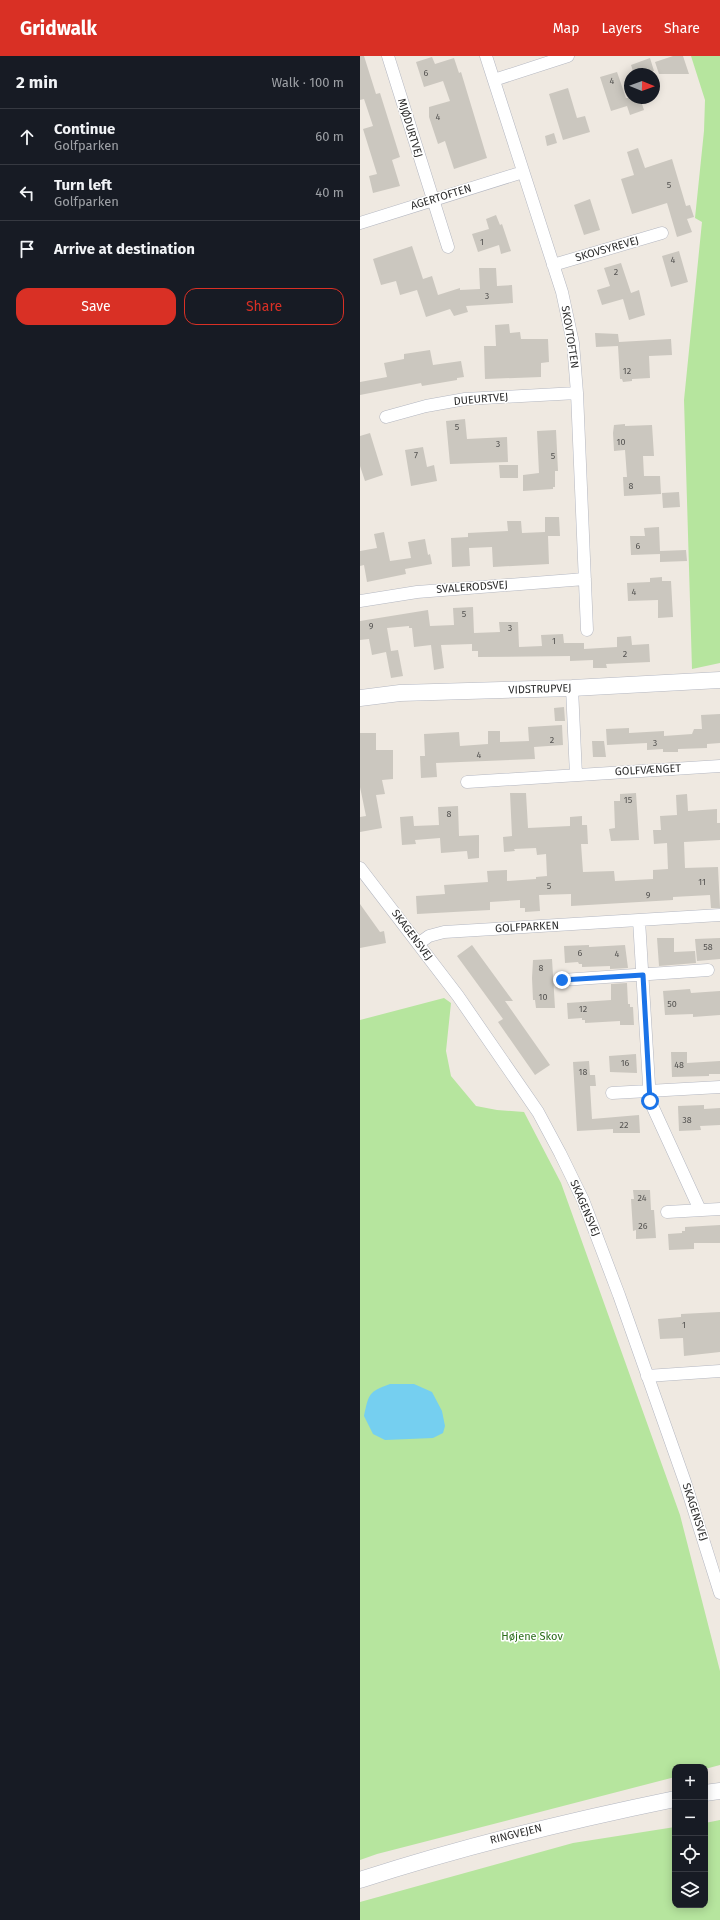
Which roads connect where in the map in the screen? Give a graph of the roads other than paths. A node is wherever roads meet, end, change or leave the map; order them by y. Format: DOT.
graph roads {
  1 [pos="388,56"];
  2 [pos="486,56"];
  3 [pos="568,56"];
  4 [pos="494,80"];
  5 [pos="523,172"];
  6 [pos="432,200"];
  7 [pos="360,223"];
  8 [pos="662,233"];
  9 [pos="448,247"];
  10 [pos="553,265"];
  11 [pos="577,393"];
  12 [pos="386,417"];
  13 [pos="585,579"];
  14 [pos="360,601"];
  15 [pos="587,630"];
  16 [pos="720,680"];
  17 [pos="572,688"];
  18 [pos="360,698"];
  19 [pos="720,766"];
  20 [pos="576,775"];
  21 [pos="467,782"];
  22 [pos="360,868"];
  23 [pos="720,915"];
  24 [pos="639,920"];
  25 [pos="418,944"];
  26 [pos="708,970"];
  27 [pos="643,975"];
  28 [pos="562,980"];
  29 [pos="720,1087"];
  30 [pos="649,1091"];
  31 [pos="612,1093"];
  32 [pos="720,1209"];
  33 [pos="700,1210"];
  34 [pos="667,1212"];
  35 [pos="720,1371"];
  36 [pos="648,1376"];
  37 [pos="720,1593"];
  38 [pos="720,1791"];
  39 [pos="708,1793"];
  40 [pos="672,1800"];
  41 [pos="360,1880"];
  1 -- 6 [label="street, MJØDURTVEJ"];
  2 -- 4 [label="street, SKOVTOFTEN"];
  3 -- 4 [label="street"];
  4 -- 5 [label="street, SKOVTOFTEN"];
  5 -- 6 [label="street, AGERTOFTEN"];
  5 -- 10 [label="street, SKOVTOFTEN"];
  6 -- 7 [label="street, AGERTOFTEN"];
  6 -- 9 [label="street, MJØDURTVEJ"];
  8 -- 10 [label="street, SKOVSYREVEJ"];
  10 -- 11 [label="street, SKOVTOFTEN"];
  11 -- 12 [label="street, DUEURTVEJ"];
  11 -- 13 [label="street, SKOVTOFTEN"];
  13 -- 14 [label="street, SVALERODSVEJ"];
  13 -- 15 [label="street, SKOVTOFTEN"];
  16 -- 17 [label="street, VIDSTRUPVEJ"];
  17 -- 18 [label="street, VIDSTRUPVEJ"];
  17 -- 20 [label="street"];
  19 -- 20 [label="street, GOLFVÆNGET"];
  20 -- 21 [label="street, GOLFVÆNGET"];
  22 -- 25 [label="street, SKAGENSVEJ"];
  23 -- 24 [label="street, GOLFPARKEN"];
  24 -- 25 [label="street, GOLFPARKEN"];
  24 -- 27 [label="street"];
  25 -- 36 [label="street, SKAGENSVEJ"];
  26 -- 27 [label="street"];
  27 -- 28 [label="street"];
  27 -- 30 [label="street"];
  29 -- 30 [label="street"];
  30 -- 31 [label="street"];
  30 -- 33 [label="street"];
  32 -- 33 [label="street"];
  33 -- 34 [label="street"];
  35 -- 36 [label="street"];
  36 -- 37 [label="street, SKAGENSVEJ"];
  38 -- 39 [label="street"];
  40 -- 41 [label="street, RINGVEJEN"];
}
